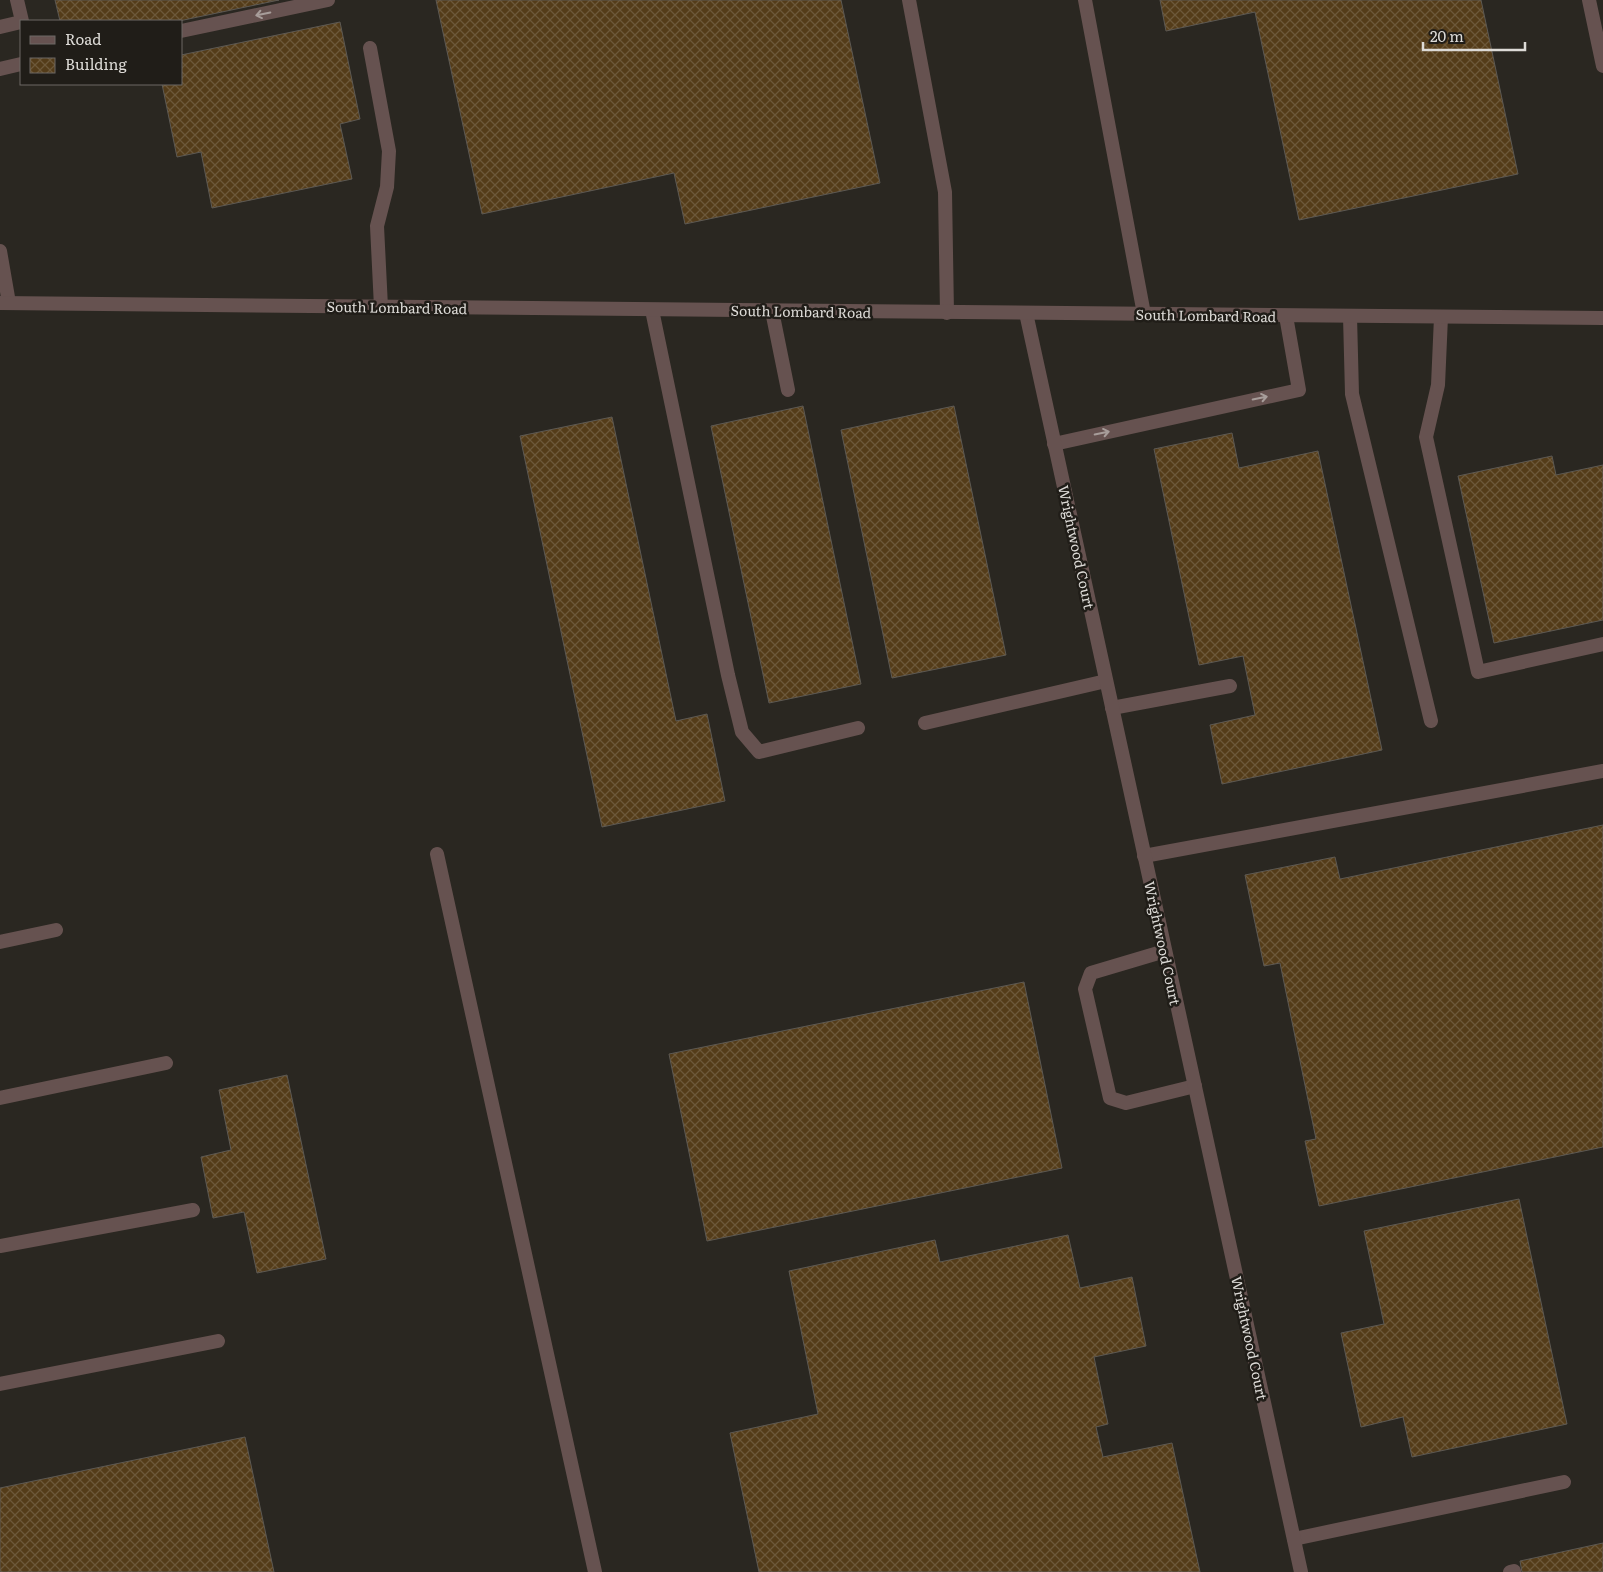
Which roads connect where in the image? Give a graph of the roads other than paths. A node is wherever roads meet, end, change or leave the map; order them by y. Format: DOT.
graph roads {
  1 [pos="17,0"];
  2 [pos="328,0"];
  3 [pos="909,0"];
  4 [pos="1085,0"];
  5 [pos="1590,0"];
  6 [pos="21,20"];
  7 [pos="20,21"];
  8 [pos="0,27"];
  9 [pos="182,31"];
  10 [pos="370,48"];
  11 [pos="20,64"];
  12 [pos="1603,66"];
  13 [pos="0,69"];
  14 [pos="0,251"];
  15 [pos="5,303"];
  16 [pos="381,307"];
  17 [pos="652,310"];
  18 [pos="772,310"];
  19 [pos="947,313"];
  20 [pos="1026,313"];
  21 [pos="1144,314"];
  22 [pos="1286,316"];
  23 [pos="1350,316"];
  24 [pos="1441,317"];
  25 [pos="1603,318"];
  26 [pos="788,390"];
  27 [pos="1054,444"];
  28 [pos="1603,644"];
  29 [pos="1106,681"];
  30 [pos="1230,686"];
  31 [pos="1112,708"];
  32 [pos="1431,721"];
  33 [pos="925,723"];
  34 [pos="858,728"];
  35 [pos="1603,771"];
  36 [pos="437,854"];
  37 [pos="1144,856"];
  38 [pos="56,930"];
  39 [pos="0,942"];
  40 [pos="1165,951"];
  41 [pos="166,1064"];
  42 [pos="1195,1086"];
  43 [pos="0,1098"];
  44 [pos="193,1210"];
  45 [pos="0,1246"];
  46 [pos="218,1341"];
  47 [pos="0,1384"];
  48 [pos="1564,1482"];
  49 [pos="1294,1539"];
  50 [pos="595,1572"];
  51 [pos="1301,1572"];
  1 -- 6 [label="street"];
  2 -- 9 [label="street, one-way"];
  3 -- 19 [label="street"];
  4 -- 21 [label="street"];
  5 -- 12 [label="street"];
  7 -- 8 [label="street"];
  10 -- 16 [label="street"];
  11 -- 13 [label="street"];
  14 -- 15 [label="street"];
  15 -- 16 [label="street, South Lombard Road"];
  16 -- 17 [label="street, South Lombard Road"];
  17 -- 18 [label="street, South Lombard Road"];
  17 -- 34 [label="street"];
  18 -- 19 [label="street, South Lombard Road"];
  18 -- 26 [label="street"];
  19 -- 20 [label="street, South Lombard Road"];
  20 -- 21 [label="street, South Lombard Road"];
  20 -- 27 [label="street, Wrightwood Court"];
  21 -- 22 [label="street, South Lombard Road"];
  22 -- 23 [label="street, South Lombard Road"];
  27 -- 22 [label="street, one-way"];
  23 -- 24 [label="street, South Lombard Road"];
  23 -- 32 [label="street"];
  24 -- 25 [label="street, South Lombard Road"];
  24 -- 28 [label="street"];
  27 -- 29 [label="street, Wrightwood Court"];
  29 -- 31 [label="street, Wrightwood Court"];
  29 -- 33 [label="street"];
  30 -- 31 [label="street"];
  31 -- 37 [label="street, Wrightwood Court"];
  35 -- 37 [label="street"];
  36 -- 50 [label="street"];
  37 -- 40 [label="street, Wrightwood Court"];
  38 -- 39 [label="street"];
  40 -- 42 [label="street, Wrightwood Court"];
  40 -- 42 [label="street"];
  41 -- 43 [label="street"];
  42 -- 49 [label="street, Wrightwood Court"];
  44 -- 45 [label="street"];
  46 -- 47 [label="street"];
  48 -- 49 [label="street"];
  49 -- 51 [label="street, Wrightwood Court"];
}
